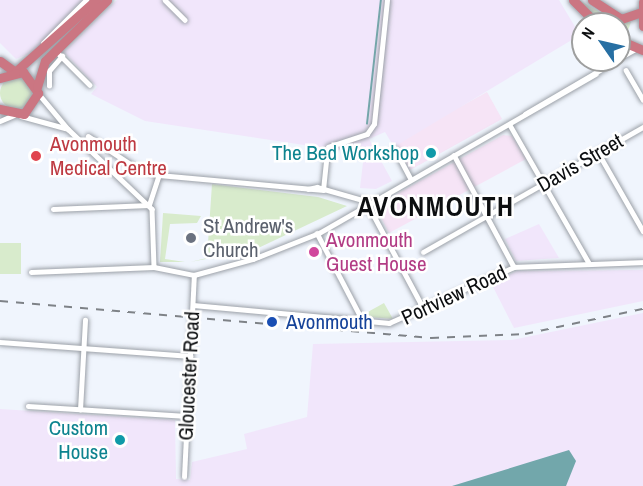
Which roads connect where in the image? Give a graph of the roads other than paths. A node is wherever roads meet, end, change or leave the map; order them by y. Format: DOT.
graph roads {
  1 [pos="86,0"];
  2 [pos="96,0"];
  3 [pos="107,0"];
  4 [pos="165,0"];
  5 [pos="387,0"];
  6 [pos="573,0"];
  7 [pos="592,0"];
  8 [pos="636,0"];
  9 [pos="642,8"];
  10 [pos="585,12"];
  11 [pos="185,20"];
  12 [pos="643,26"];
  13 [pos="59,53"];
  14 [pos="0,61"];
  15 [pos="33,61"];
  16 [pos="15,71"];
  17 [pos="599,72"];
  18 [pos="627,72"];
  19 [pos="0,78"];
  20 [pos="90,85"];
  21 [pos="49,86"];
  22 [pos="37,90"];
  23 [pos="643,99"];
  24 [pos="0,109"];
  25 [pos="15,115"];
  26 [pos="0,121"];
  27 [pos="510,125"];
  28 [pos="643,127"];
  29 [pos="68,129"];
  30 [pos="88,136"];
  31 [pos="395,149"];
  32 [pos="598,152"];
  33 [pos="454,155"];
  34 [pos="159,175"];
  35 [pos="411,179"];
  36 [pos="546,184"];
  37 [pos="322,190"];
  38 [pos="366,201"];
  39 [pos="149,205"];
  40 [pos="53,209"];
  41 [pos="488,216"];
  42 [pos="643,231"];
  43 [pos="317,233"];
  44 [pos="423,252"];
  45 [pos="643,262"];
  46 [pos="589,263"];
  47 [pos="154,267"];
  48 [pos="514,267"];
  49 [pos="31,272"];
  50 [pos="194,275"];
  51 [pos="193,305"];
  52 [pos="425,311"];
  53 [pos="85,320"];
  54 [pos="363,321"];
  55 [pos="0,342"];
  56 [pos="84,351"];
  57 [pos="190,356"];
  58 [pos="28,406"];
  59 [pos="80,410"];
  60 [pos="186,416"];
  61 [pos="184,477"];
  1 -- 15 [label="street"];
  2 -- 15 [label="highway"];
  3 -- 13 [label="highway"];
  4 -- 11 [label="street"];
  5 -- 37 [label="street"];
  6 -- 10 [label="highway"];
  7 -- 9 [label="highway"];
  8 -- 9 [label="highway"];
  9 -- 12 [label="highway"];
  13 -- 20 [label="street"];
  13 -- 21 [label="street"];
  13 -- 22 [label="highway"];
  14 -- 16 [label="highway"];
  15 -- 16 [label="highway"];
  16 -- 19 [label="highway"];
  16 -- 22 [label="highway"];
  17 -- 27 [label="street"];
  18 -- 23 [label="street"];
  22 -- 25 [label="highway"];
  22 -- 29 [label="street"];
  24 -- 25 [label="highway"];
  25 -- 26 [label="street"];
  25 -- 29 [label="street"];
  27 -- 33 [label="street"];
  27 -- 36 [label="street"];
  28 -- 32 [label="street, Davis Street"];
  29 -- 39 [label="street"];
  30 -- 34 [label="street"];
  31 -- 35 [label="street"];
  32 -- 36 [label="street, Davis Street"];
  32 -- 42 [label="street"];
  33 -- 35 [label="street"];
  33 -- 41 [label="street"];
  34 -- 37 [label="street"];
  34 -- 39 [label="street"];
  35 -- 38 [label="street"];
  36 -- 41 [label="street, Davis Street"];
  36 -- 46 [label="street"];
  37 -- 38 [label="street"];
  38 -- 43 [label="street"];
  38 -- 52 [label="street"];
  39 -- 40 [label="street"];
  39 -- 47 [label="street"];
  41 -- 44 [label="street, Davis Street"];
  41 -- 48 [label="street"];
  43 -- 50 [label="street"];
  43 -- 54 [label="street"];
  45 -- 46 [label="street, Portview Road"];
  46 -- 48 [label="street, Portview Road"];
  47 -- 49 [label="street"];
  47 -- 50 [label="street"];
  48 -- 52 [label="street, Portview Road"];
  50 -- 51 [label="street, Gloucester Road"];
  51 -- 54 [label="street, Portview Road"];
  51 -- 57 [label="street, Gloucester Road"];
  52 -- 54 [label="street, Portview Road"];
  53 -- 56 [label="street"];
  55 -- 56 [label="street"];
  56 -- 57 [label="street"];
  56 -- 59 [label="street"];
  57 -- 60 [label="street, Gloucester Road"];
  58 -- 59 [label="street"];
  59 -- 60 [label="street"];
  60 -- 61 [label="street, Gloucester Road"];
}
